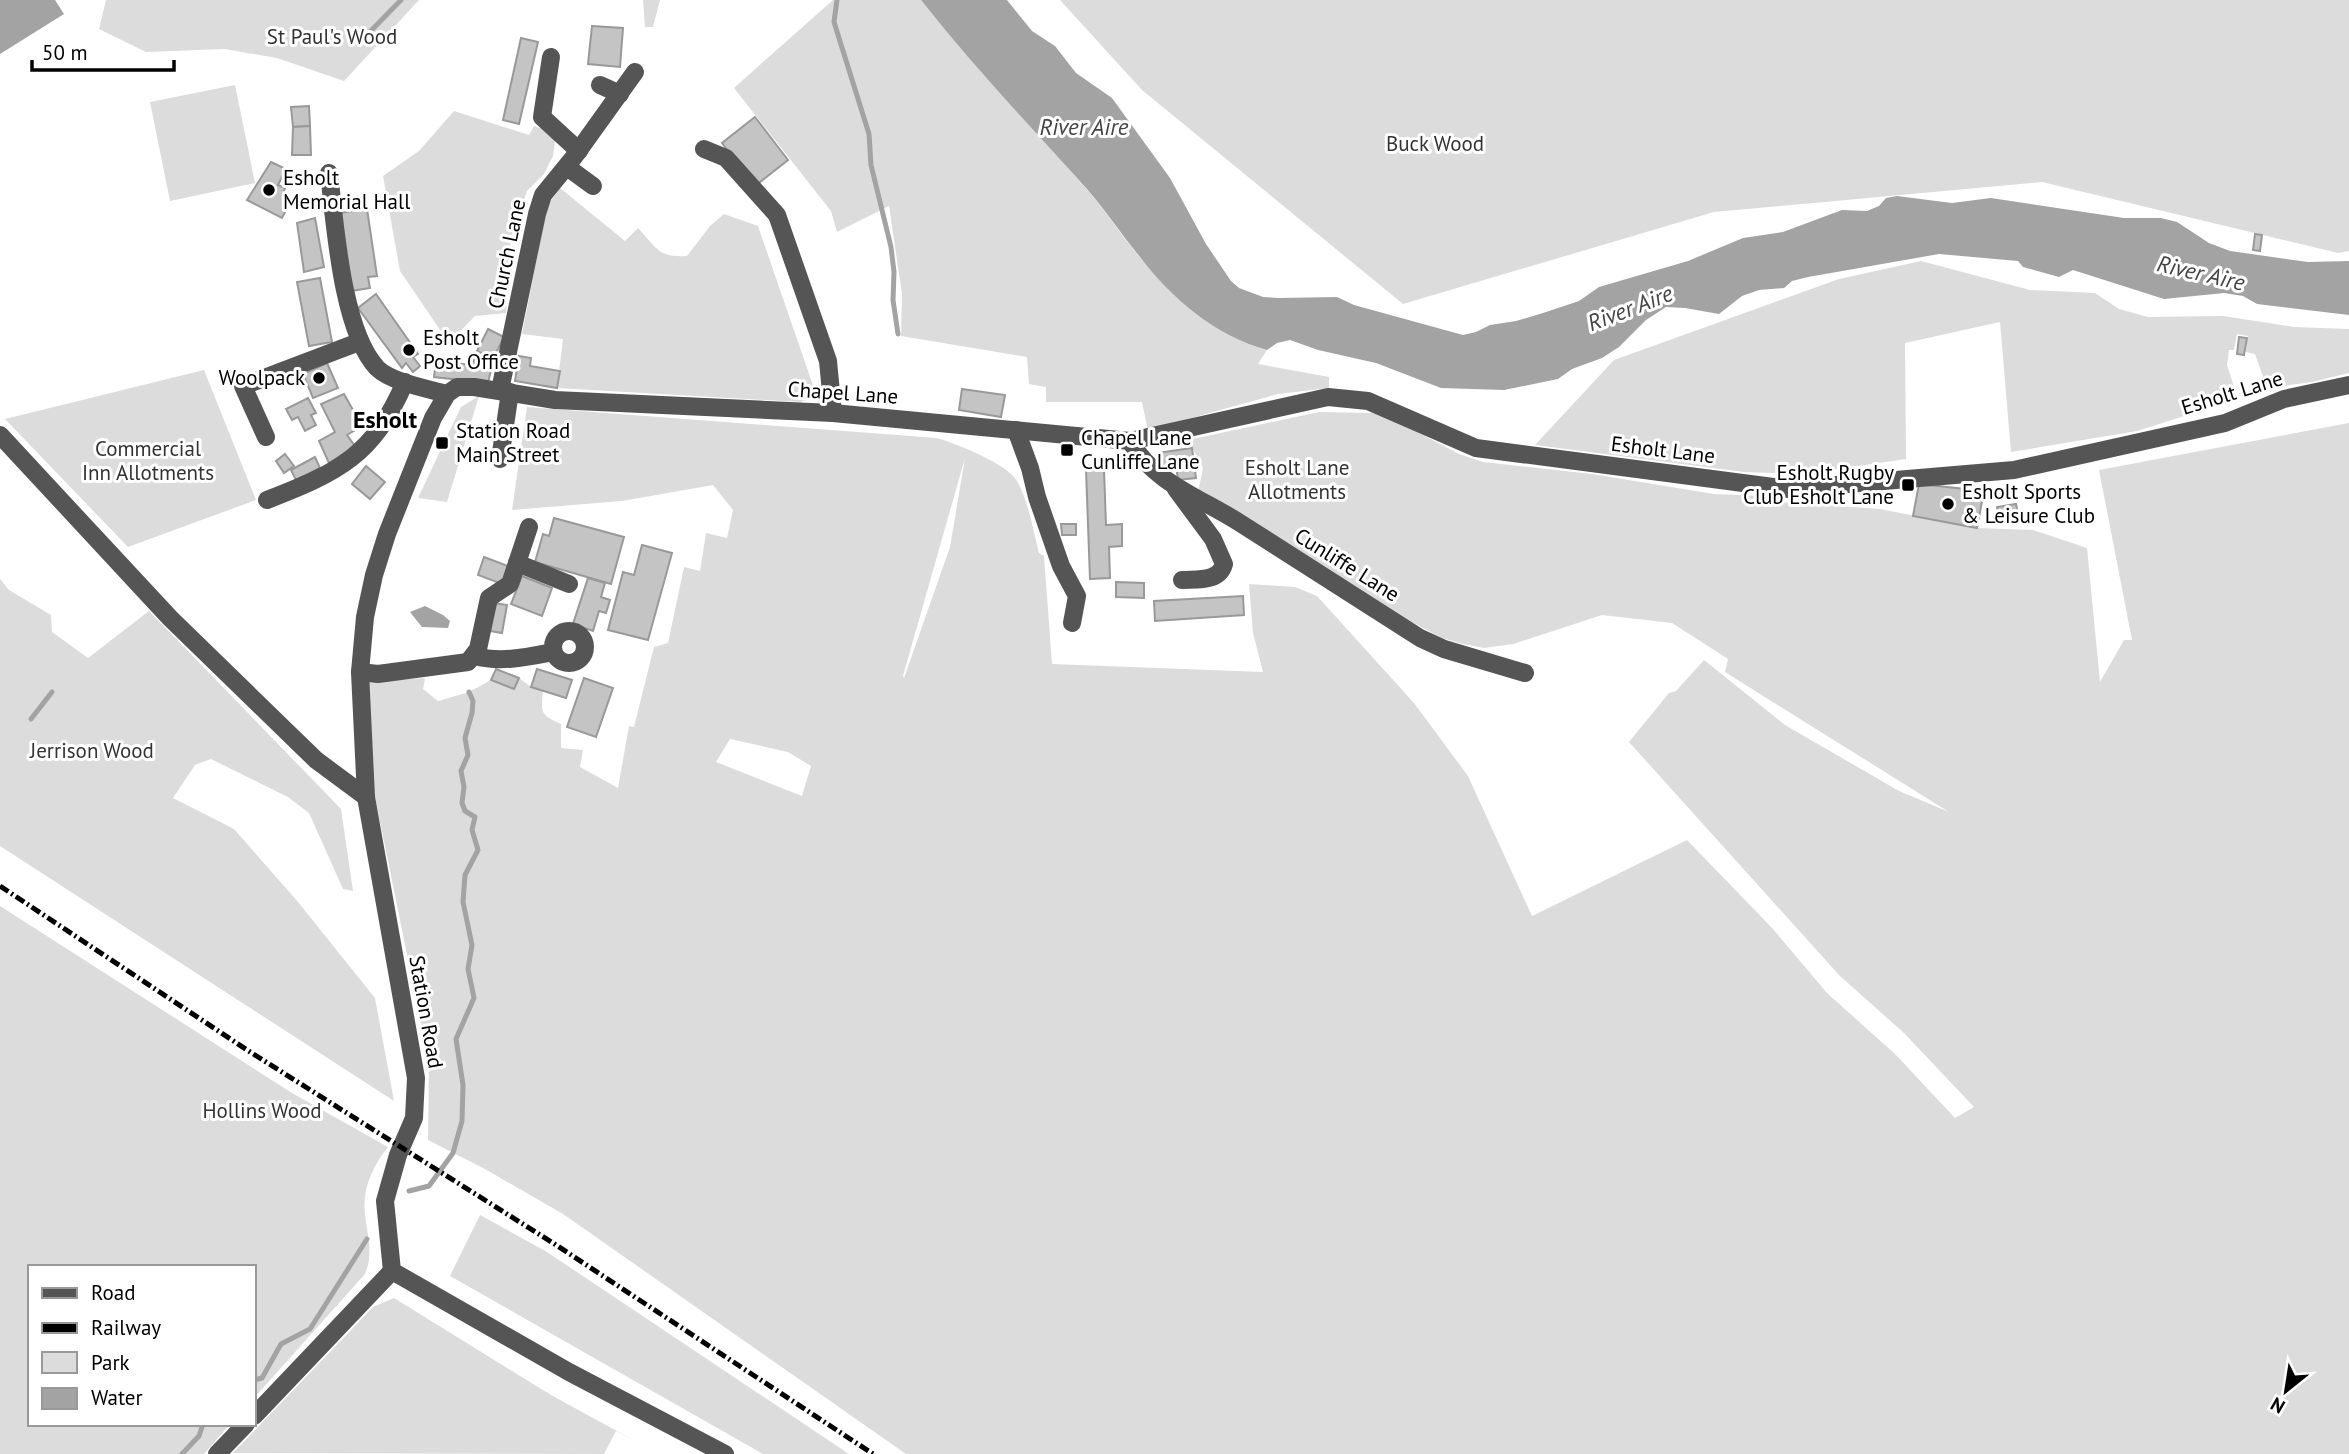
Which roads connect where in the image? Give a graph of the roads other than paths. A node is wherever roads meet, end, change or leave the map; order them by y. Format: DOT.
graph roads {
  1 [pos="551,57"];
  2 [pos="635,72"];
  3 [pos="600,85"];
  4 [pos="620,94"];
  5 [pos="704,149"];
  6 [pos="579,151"];
  7 [pos="566,167"];
  8 [pos="329,173"];
  9 [pos="593,186"];
  10 [pos="359,342"];
  11 [pos="405,382"];
  12 [pos="2349,384"];
  13 [pos="505,391"];
  14 [pos="447,394"];
  15 [pos="833,413"];
  16 [pos="1182,429"];
  17 [pos="1016,430"];
  18 [pos="0,435"];
  19 [pos="266,437"];
  20 [pos="1130,441"];
  21 [pos="500,459"];
  22 [pos="1172,484"];
  23 [pos="267,500"];
  24 [pos="529,527"];
  25 [pos="517,563"];
  26 [pos="1182,580"];
  27 [pos="569,583"];
  28 [pos="1072,623"];
  29 [pos="553,652"];
  30 [pos="475,656"];
  31 [pos="360,672"];
  32 [pos="1525,673"];
  33 [pos="366,797"];
  34 [pos="391,1270"];
  35 [pos="256,1414"];
  36 [pos="244,1426"];
  37 [pos="217,1454"];
  38 [pos="725,1454"];
  1 -- 6 [label="street"];
  2 -- 4 [label="street, Church Lane"];
  3 -- 4 [label="street"];
  4 -- 6 [label="street, Church Lane"];
  5 -- 15 [label="street"];
  6 -- 7 [label="street, Church Lane"];
  7 -- 9 [label="street"];
  7 -- 13 [label="street, Church Lane"];
  8 -- 10 [label="street"];
  10 -- 11 [label="street"];
  10 -- 19 [label="street"];
  11 -- 14 [label="street"];
  11 -- 23 [label="street"];
  12 -- 16 [label="street, Esholt Lane"];
  13 -- 14 [label="street, Chapel Lane"];
  13 -- 15 [label="street, Chapel Lane"];
  13 -- 21 [label="street, Church Lane"];
  14 -- 31 [label="street, Station Road"];
  15 -- 17 [label="street, Chapel Lane"];
  16 -- 20 [label="street, Chapel Lane"];
  17 -- 20 [label="street, Chapel Lane"];
  17 -- 28 [label="street"];
  18 -- 33 [label="street"];
  20 -- 22 [label="street, Cunliffe Lane"];
  22 -- 26 [label="street"];
  22 -- 32 [label="street, Cunliffe Lane"];
  24 -- 25 [label="street"];
  25 -- 27 [label="street"];
  25 -- 30 [label="street"];
  29 -- 30 [label="street"];
  30 -- 31 [label="street"];
  31 -- 33 [label="street, Station Road"];
  33 -- 34 [label="street, Station Road"];
  34 -- 35 [label="street"];
  34 -- 38 [label="street"];
  36 -- 37 [label="street"];
}
